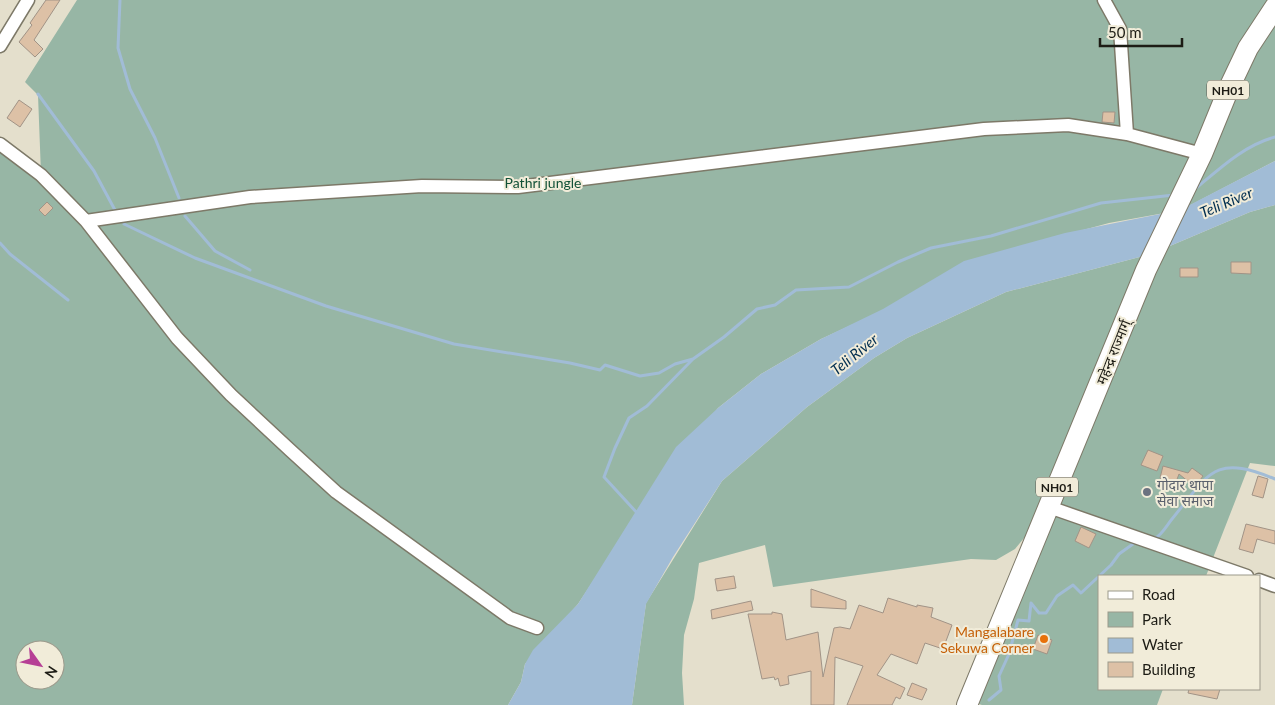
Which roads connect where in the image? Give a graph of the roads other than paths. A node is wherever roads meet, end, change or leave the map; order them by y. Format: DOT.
graph roads {
  1 [pos="28,0"];
  2 [pos="1104,0"];
  3 [pos="1275,7"];
  4 [pos="0,46"];
  5 [pos="1127,134"];
  6 [pos="0,144"];
  7 [pos="1202,154"];
  8 [pos="86,221"];
  9 [pos="1049,507"];
  10 [pos="1244,575"];
  11 [pos="1260,580"];
  12 [pos="1275,586"];
  13 [pos="537,628"];
  14 [pos="973,704"];
  1 -- 4 [label="street"];
  2 -- 5 [label="street"];
  3 -- 7 [label="highway, महेन्द्र राज्मार्ग् / NH01"];
  5 -- 7 [label="street"];
  5 -- 8 [label="street"];
  6 -- 8 [label="street"];
  7 -- 9 [label="highway, महेन्द्र राज्मार्ग् / NH01"];
  8 -- 13 [label="street"];
  9 -- 10 [label="street"];
  9 -- 14 [label="highway, महेन्द्र राज्मार्ग् / NH01"];
  11 -- 12 [label="street"];
}
